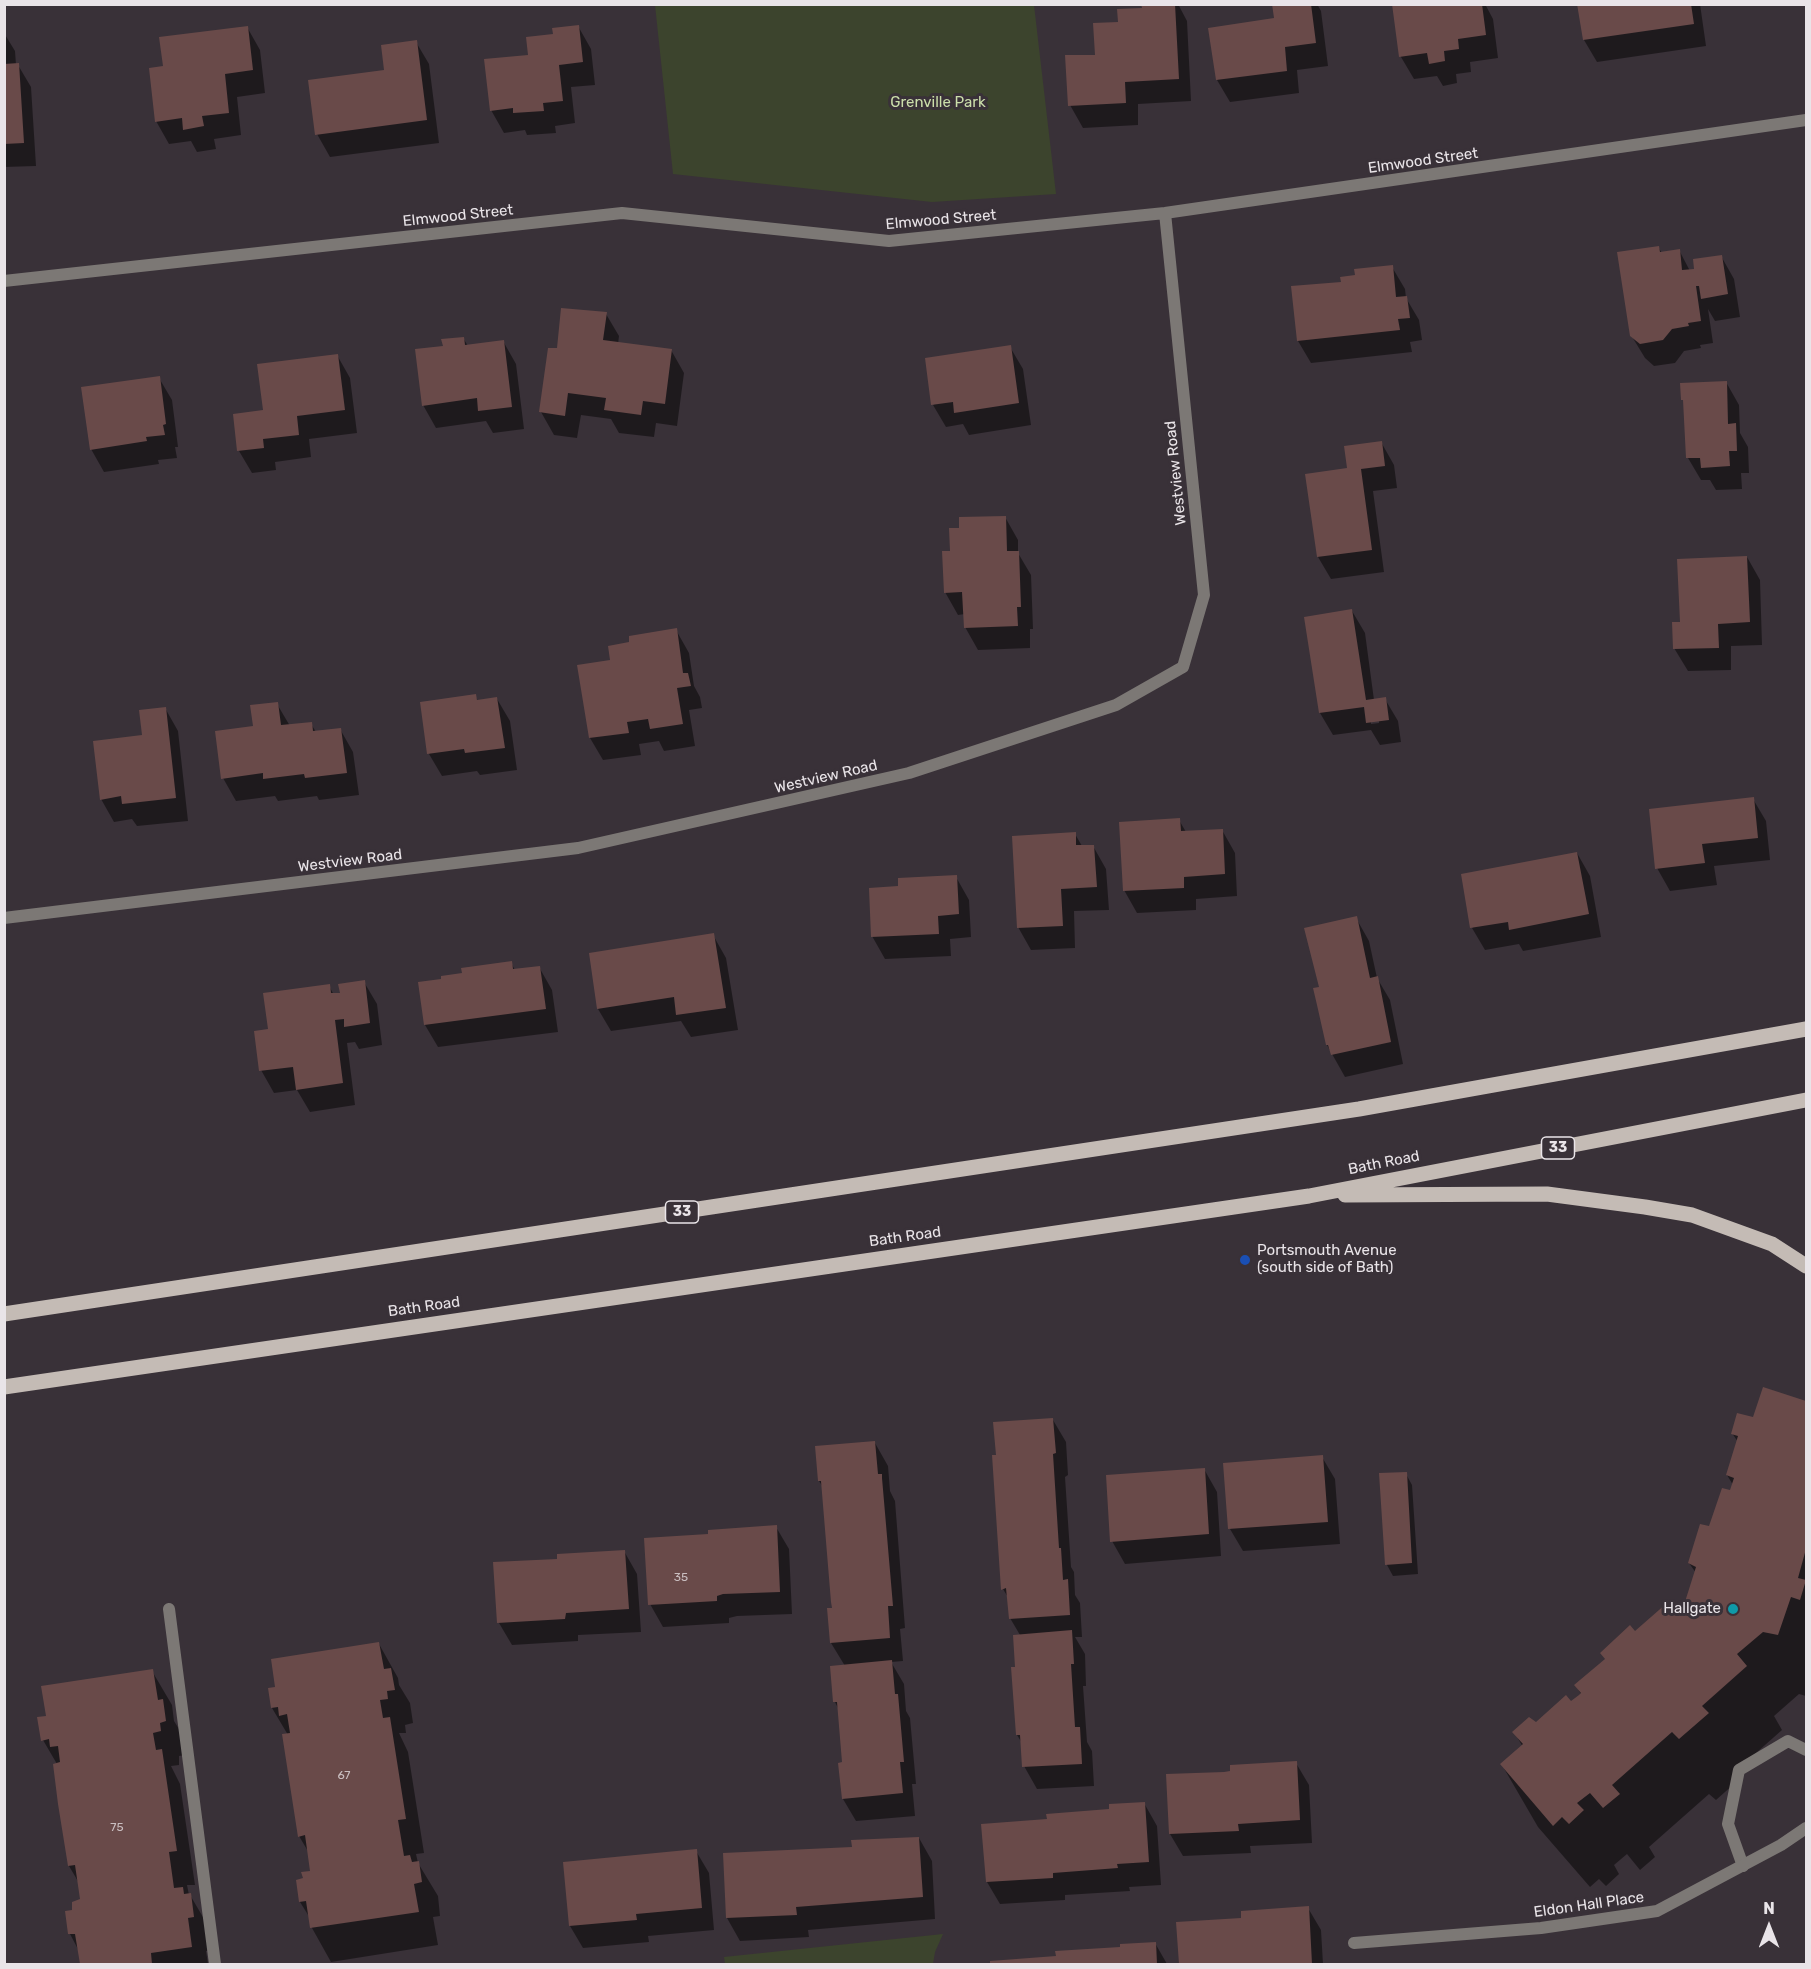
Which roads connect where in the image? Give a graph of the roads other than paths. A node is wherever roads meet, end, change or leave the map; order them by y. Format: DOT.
graph roads {
  1 [pos="1806,120"];
  2 [pos="1165,213"];
  3 [pos="4,281"];
  4 [pos="4,918"];
  5 [pos="1806,1029"];
  6 [pos="1806,1100"];
  7 [pos="1309,1196"];
  8 [pos="1806,1266"];
  9 [pos="4,1314"];
  10 [pos="4,1387"];
  11 [pos="169,1610"];
  12 [pos="1806,1750"];
  13 [pos="1806,1828"];
  14 [pos="1743,1866"];
  15 [pos="1354,1943"];
  16 [pos="215,1965"];
  1 -- 2 [label="street, Elmwood Street"];
  2 -- 3 [label="street, Elmwood Street"];
  2 -- 4 [label="street, Westview Road"];
  5 -- 9 [label="main road, 33"];
  6 -- 7 [label="main road, Bath Road / 33"];
  7 -- 8 [label="main road"];
  7 -- 10 [label="main road, Bath Road / 33"];
  11 -- 16 [label="street"];
  12 -- 14 [label="street"];
  13 -- 14 [label="street, Eldon Hall Place"];
  14 -- 15 [label="street, Eldon Hall Place"];
}
